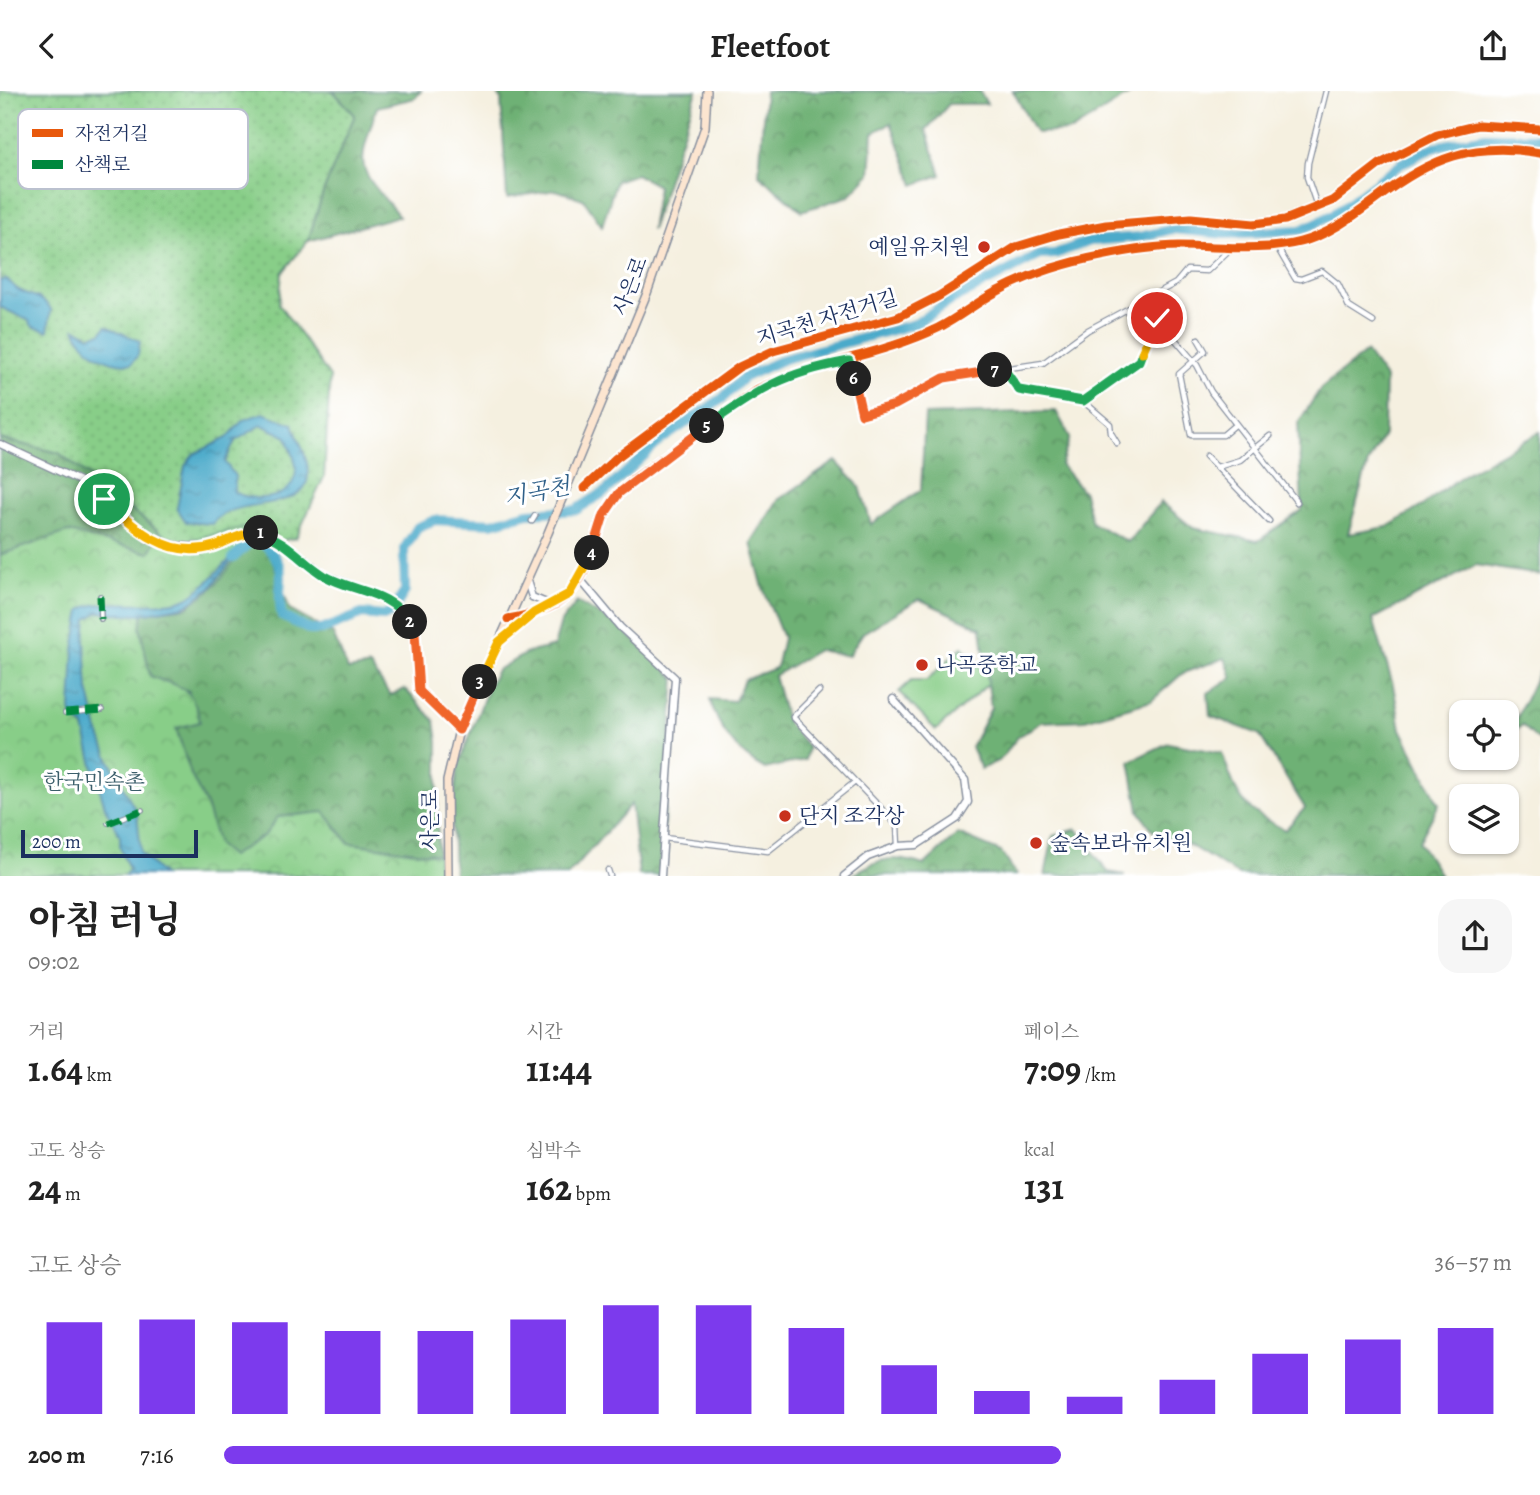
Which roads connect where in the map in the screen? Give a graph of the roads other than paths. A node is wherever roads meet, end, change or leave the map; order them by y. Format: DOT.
graph roads {
  1 [pos="707,91"];
  2 [pos="1326,91"];
  3 [pos="1540,153"];
  4 [pos="1318,209"];
  5 [pos="1277,247"];
  6 [pos="1231,248"];
  7 [pos="1163,290"];
  8 [pos="1157,318"];
  9 [pos="1373,322"];
  10 [pos="1198,339"];
  11 [pos="849,361"];
  12 [pos="1194,362"];
  13 [pos="1004,369"];
  14 [pos="1083,401"];
  15 [pos="1236,423"];
  16 [pos="1270,436"];
  17 [pos="1118,443"];
  18 [pos="0,444"];
  19 [pos="1256,449"];
  20 [pos="1206,456"];
  21 [pos="1217,467"];
  22 [pos="1297,502"];
  23 [pos="1269,520"];
  24 [pos="579,578"];
  25 [pos="527,579"];
  26 [pos="100,596"];
  27 [pos="553,605"];
  28 [pos="534,613"];
  29 [pos="102,619"];
  30 [pos="508,619"];
  31 [pos="499,642"];
  32 [pos="819,691"];
  33 [pos="894,699"];
  34 [pos="102,711"];
  35 [pos="65,713"];
  36 [pos="459,730"];
  37 [pos="855,782"];
  38 [pos="142,810"];
  39 [pos="108,823"];
  40 [pos="664,838"];
  41 [pos="898,846"];
  42 [pos="448,876"];
  43 [pos="661,876"];
  44 [pos="844,876"];
  1 -- 25 [label="main road, 사은로"];
  2 -- 4 [label="street"];
  3 -- 5 [label="street"];
  5 -- 6 [label="street"];
  5 -- 9 [label="street"];
  6 -- 7 [label="street"];
  6 -- 11 [label="street"];
  7 -- 8 [label="street"];
  7 -- 13 [label="street"];
  8 -- 12 [label="street"];
  8 -- 14 [label="street"];
  10 -- 12 [label="street"];
  11 -- 13 [label="street"];
  11 -- 24 [label="street"];
  12 -- 15 [label="street"];
  12 -- 15 [label="street"];
  13 -- 14 [label="street"];
  14 -- 17 [label="street"];
  15 -- 19 [label="street"];
  16 -- 19 [label="street"];
  18 -- 36 [label="street"];
  19 -- 21 [label="street"];
  19 -- 22 [label="street"];
  20 -- 21 [label="street"];
  21 -- 23 [label="street"];
  24 -- 27 [label="street"];
  24 -- 40 [label="street"];
  25 -- 27 [label="street"];
  25 -- 30 [label="main road, 사은로"];
  26 -- 29 [label="street"];
  27 -- 28 [label="street"];
  28 -- 30 [label="street"];
  28 -- 31 [label="street"];
  30 -- 31 [label="main road, 사은로"];
  31 -- 36 [label="main road, 사은로"];
  32 -- 37 [label="street"];
  33 -- 41 [label="street"];
  34 -- 35 [label="street"];
  36 -- 42 [label="main road, 사은로"];
  37 -- 40 [label="street"];
  37 -- 41 [label="street"];
  38 -- 39 [label="street"];
  40 -- 43 [label="street"];
  41 -- 44 [label="street"];
}
